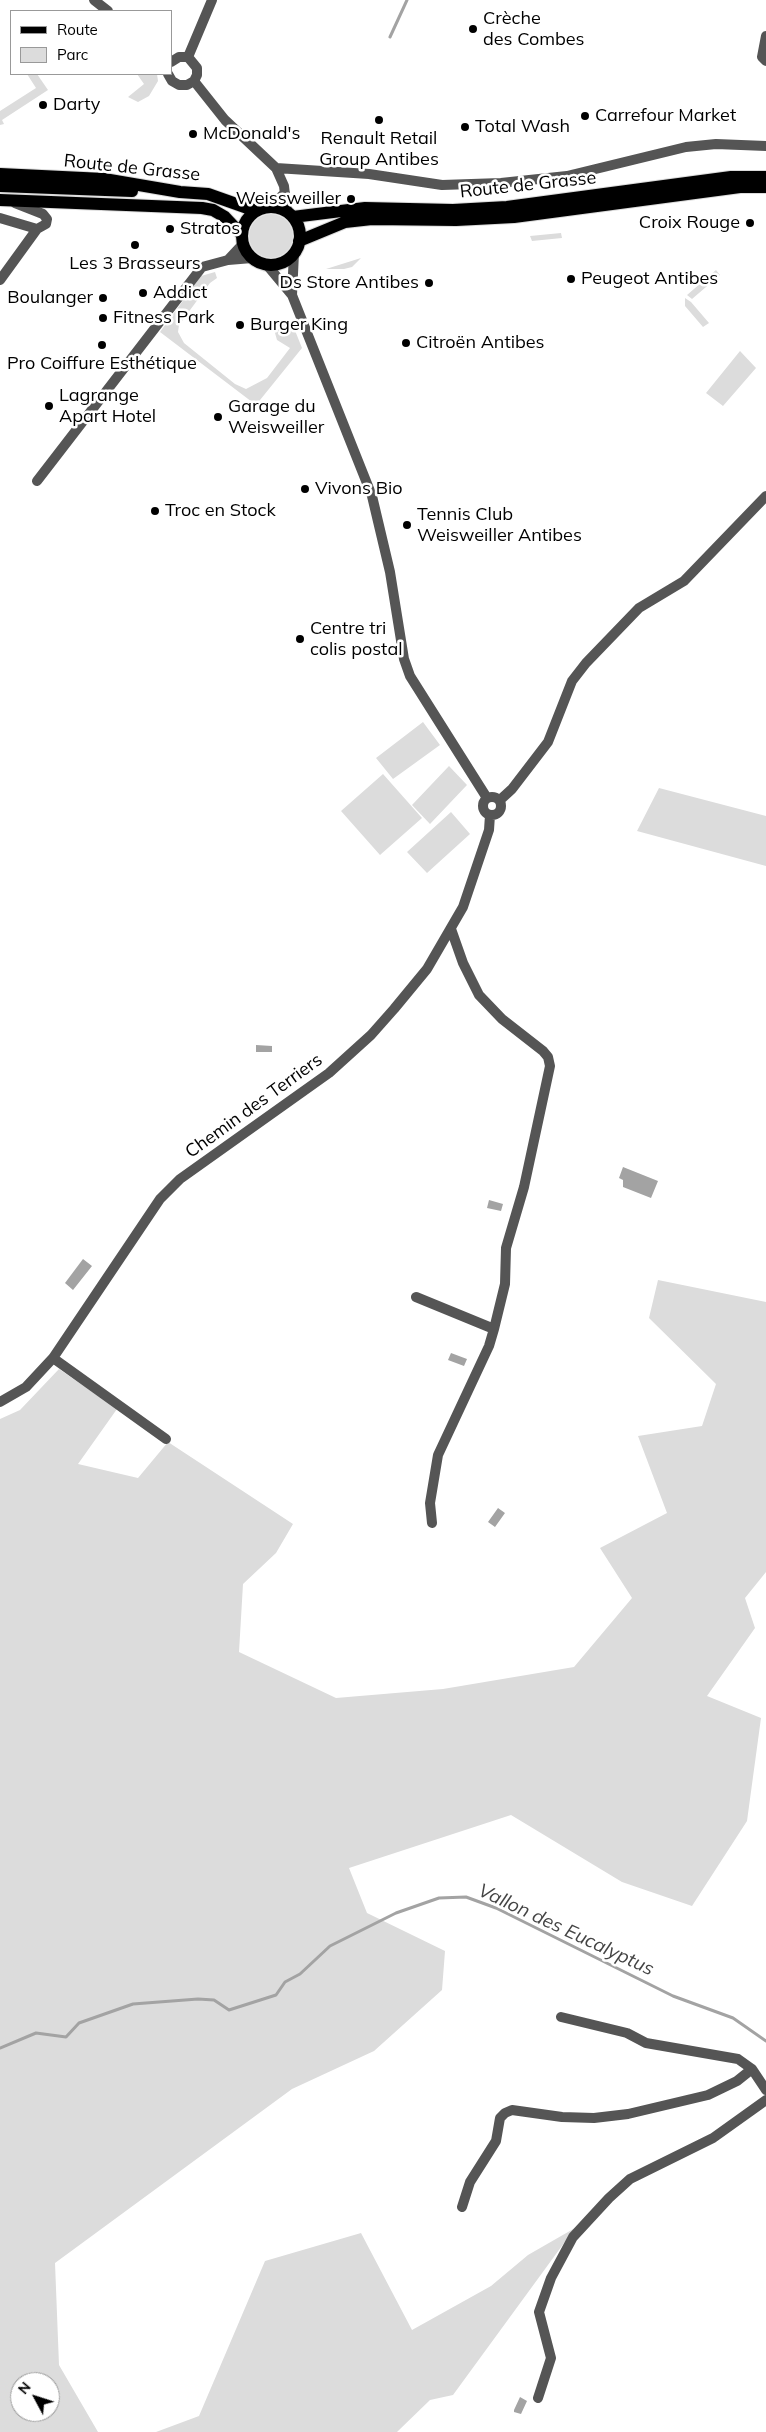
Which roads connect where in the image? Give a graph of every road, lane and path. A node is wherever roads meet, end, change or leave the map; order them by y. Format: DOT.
graph roads {
  1 [pos="94,0"];
  2 [pos="212,0"];
  3 [pos="107,10"];
  4 [pos="766,36"];
  5 [pos="188,57"];
  6 [pos="172,60"];
  7 [pos="766,61"];
  8 [pos="169,75"];
  9 [pos="194,81"];
  10 [pos="766,146"];
  11 [pos="276,168"];
  12 [pos="0,174"];
  13 [pos="766,177"];
  14 [pos="0,186"];
  15 [pos="766,187"];
  16 [pos="180,192"];
  17 [pos="285,193"];
  18 [pos="4,200"];
  19 [pos="270,207"];
  20 [pos="256,211"];
  21 [pos="290,214"];
  22 [pos="0,218"];
  23 [pos="41,226"];
  24 [pos="243,240"];
  25 [pos="300,241"];
  26 [pos="294,253"];
  27 [pos="252,258"];
  28 [pos="228,260"];
  29 [pos="267,265"];
  30 [pos="0,280"];
  31 [pos="292,295"];
  32 [pos="36,481"];
  33 [pos="766,496"];
  34 [pos="487,798"];
  35 [pos="500,800"];
  36 [pos="490,814"];
  37 [pos="451,929"];
  38 [pos="416,1297"];
  39 [pos="494,1329"];
  40 [pos="54,1358"];
  41 [pos="0,1402"];
  42 [pos="166,1440"];
  43 [pos="432,1523"];
  44 [pos="561,2017"];
  45 [pos="752,2069"];
  46 [pos="766,2090"];
  47 [pos="766,2100"];
  48 [pos="462,2207"];
  49 [pos="538,2398"];
  1 -- 3 [label="street"];
  2 -- 5 [label="street"];
  4 -- 7 [label="street"];
  5 -- 6 [label="street"];
  5 -- 9 [label="street"];
  8 -- 9 [label="street"];
  9 -- 11 [label="street"];
  10 -- 11 [label="street"];
  11 -- 17 [label="street"];
  12 -- 16 [label="main road, Route de Grasse"];
  13 -- 21 [label="main road, Route de Grasse"];
  14 -- 16 [label="main road"];
  15 -- 25 [label="main road, Route de Grasse"];
  16 -- 20 [label="main road, Route de Grasse"];
  17 -- 19 [label="street"];
  17 -- 21 [label="street"];
  18 -- 23 [label="street"];
  18 -- 24 [label="main road, Route de Grasse"];
  19 -- 20 [label="main road"];
  19 -- 21 [label="main road"];
  20 -- 24 [label="main road"];
  21 -- 25 [label="main road"];
  22 -- 23 [label="street"];
  23 -- 30 [label="street"];
  24 -- 27 [label="main road"];
  24 -- 28 [label="street"];
  25 -- 26 [label="main road"];
  26 -- 29 [label="main road"];
  26 -- 31 [label="street"];
  27 -- 28 [label="street"];
  27 -- 29 [label="main road"];
  28 -- 32 [label="street"];
  29 -- 31 [label="street"];
  31 -- 34 [label="street"];
  33 -- 35 [label="street"];
  34 -- 35 [label="street"];
  34 -- 36 [label="street"];
  35 -- 36 [label="street"];
  36 -- 37 [label="street, Chemin des Terriers"];
  37 -- 39 [label="street"];
  37 -- 40 [label="street, Chemin des Terriers"];
  38 -- 39 [label="street"];
  39 -- 43 [label="street"];
  40 -- 41 [label="street, Chemin des Terriers"];
  40 -- 42 [label="street"];
  44 -- 45 [label="street"];
  45 -- 46 [label="street"];
  45 -- 48 [label="street"];
  47 -- 49 [label="street"];
}
